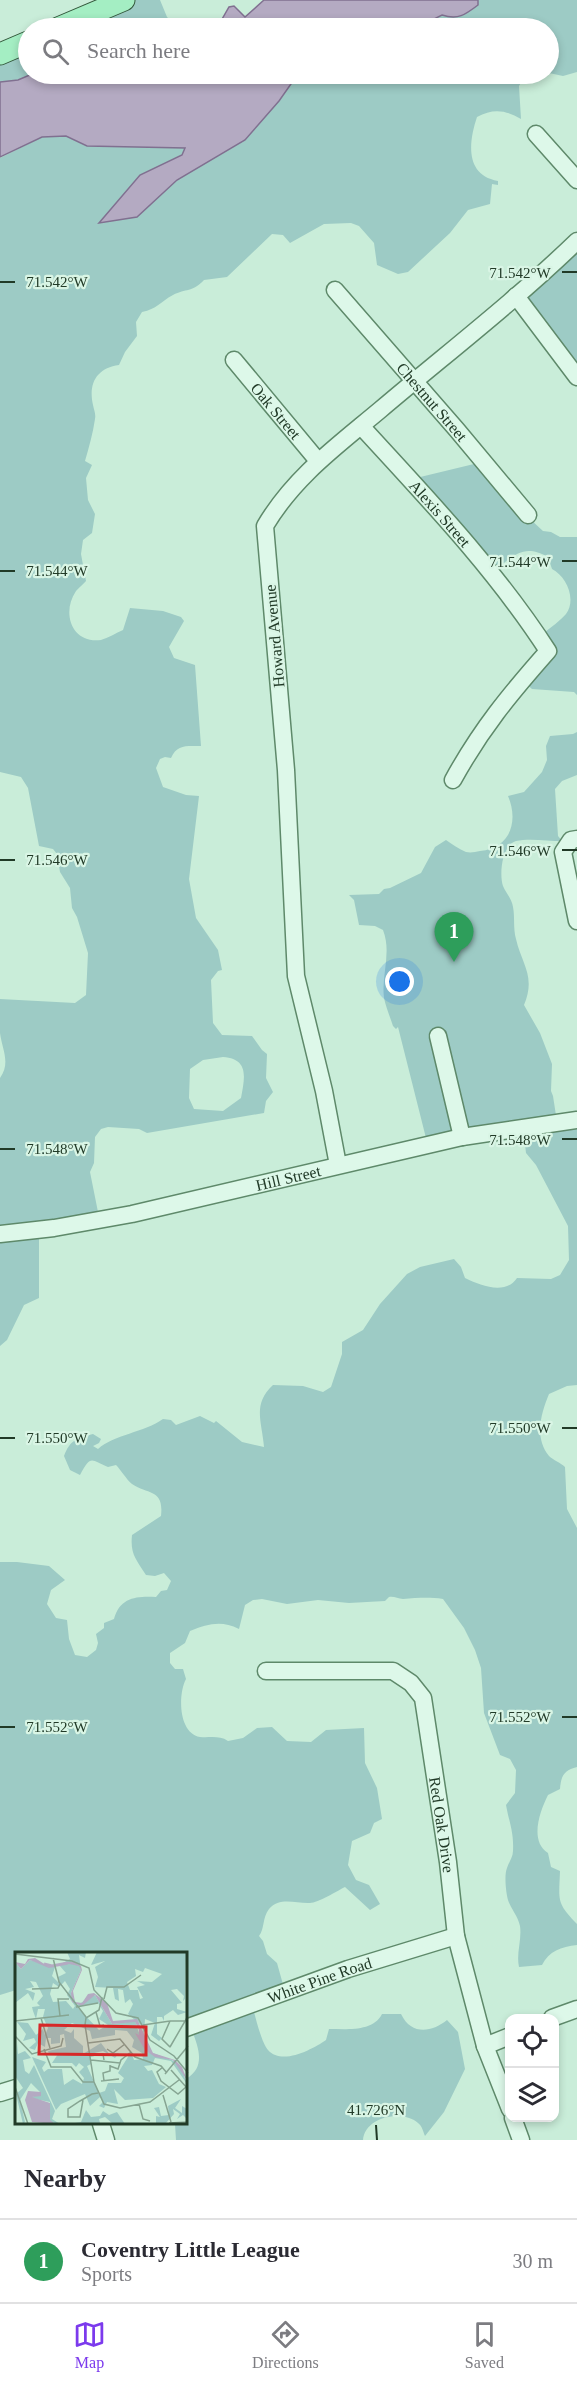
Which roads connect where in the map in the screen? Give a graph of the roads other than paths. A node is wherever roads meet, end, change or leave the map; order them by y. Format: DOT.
graph roads {
  1 [pos="124,0"];
  2 [pos="82,18"];
  3 [pos="18,46"];
  4 [pos="0,54"];
  5 [pos="536,134"];
  6 [pos="577,180"];
  7 [pos="577,241"];
  8 [pos="335,290"];
  9 [pos="516,296"];
  10 [pos="234,360"];
  11 [pos="577,377"];
  12 [pos="414,381"];
  13 [pos="361,426"];
  14 [pos="318,461"];
  15 [pos="528,515"];
  16 [pos="453,780"];
  17 [pos="577,839"];
  18 [pos="577,921"];
  19 [pos="438,1036"];
  20 [pos="577,1120"];
  21 [pos="462,1137"];
  22 [pos="338,1165"];
  23 [pos="0,1234"];
  24 [pos="266,1671"];
  25 [pos="456,1936"];
  26 [pos="577,2009"];
  27 [pos="559,2016"];
  28 [pos="188,2027"];
  29 [pos="505,2038"];
  30 [pos="485,2046"];
  31 [pos="15,2088"];
  32 [pos="0,2093"];
  33 [pos="505,2096"];
  34 [pos="514,2122"];
  35 [pos="101,2125"];
  36 [pos="106,2140"];
  37 [pos="521,2140"];
  1 -- 2 [label="main road"];
  3 -- 4 [label="main road"];
  5 -- 6 [label="street"];
  7 -- 9 [label="street, Howard Avenue"];
  8 -- 12 [label="street, Chestnut Street"];
  9 -- 11 [label="street"];
  9 -- 12 [label="street, Howard Avenue"];
  10 -- 14 [label="street, Oak Street"];
  12 -- 13 [label="street, Howard Avenue"];
  12 -- 15 [label="street, Chestnut Street"];
  13 -- 14 [label="street, Howard Avenue"];
  13 -- 16 [label="street, Alexis Street"];
  14 -- 22 [label="street, Howard Avenue"];
  17 -- 18 [label="street"];
  19 -- 21 [label="street"];
  20 -- 21 [label="street, Hill Street"];
  21 -- 22 [label="street, Hill Street"];
  22 -- 23 [label="street, Hill Street"];
  24 -- 25 [label="street, Red Oak Drive"];
  25 -- 28 [label="street, White Pine Road"];
  25 -- 30 [label="street, Red Oak Drive"];
  26 -- 27 [label="street"];
  29 -- 30 [label="street"];
  30 -- 33 [label="street, Red Oak Drive"];
  31 -- 32 [label="street"];
  34 -- 37 [label="street"];
  35 -- 36 [label="street"];
}
